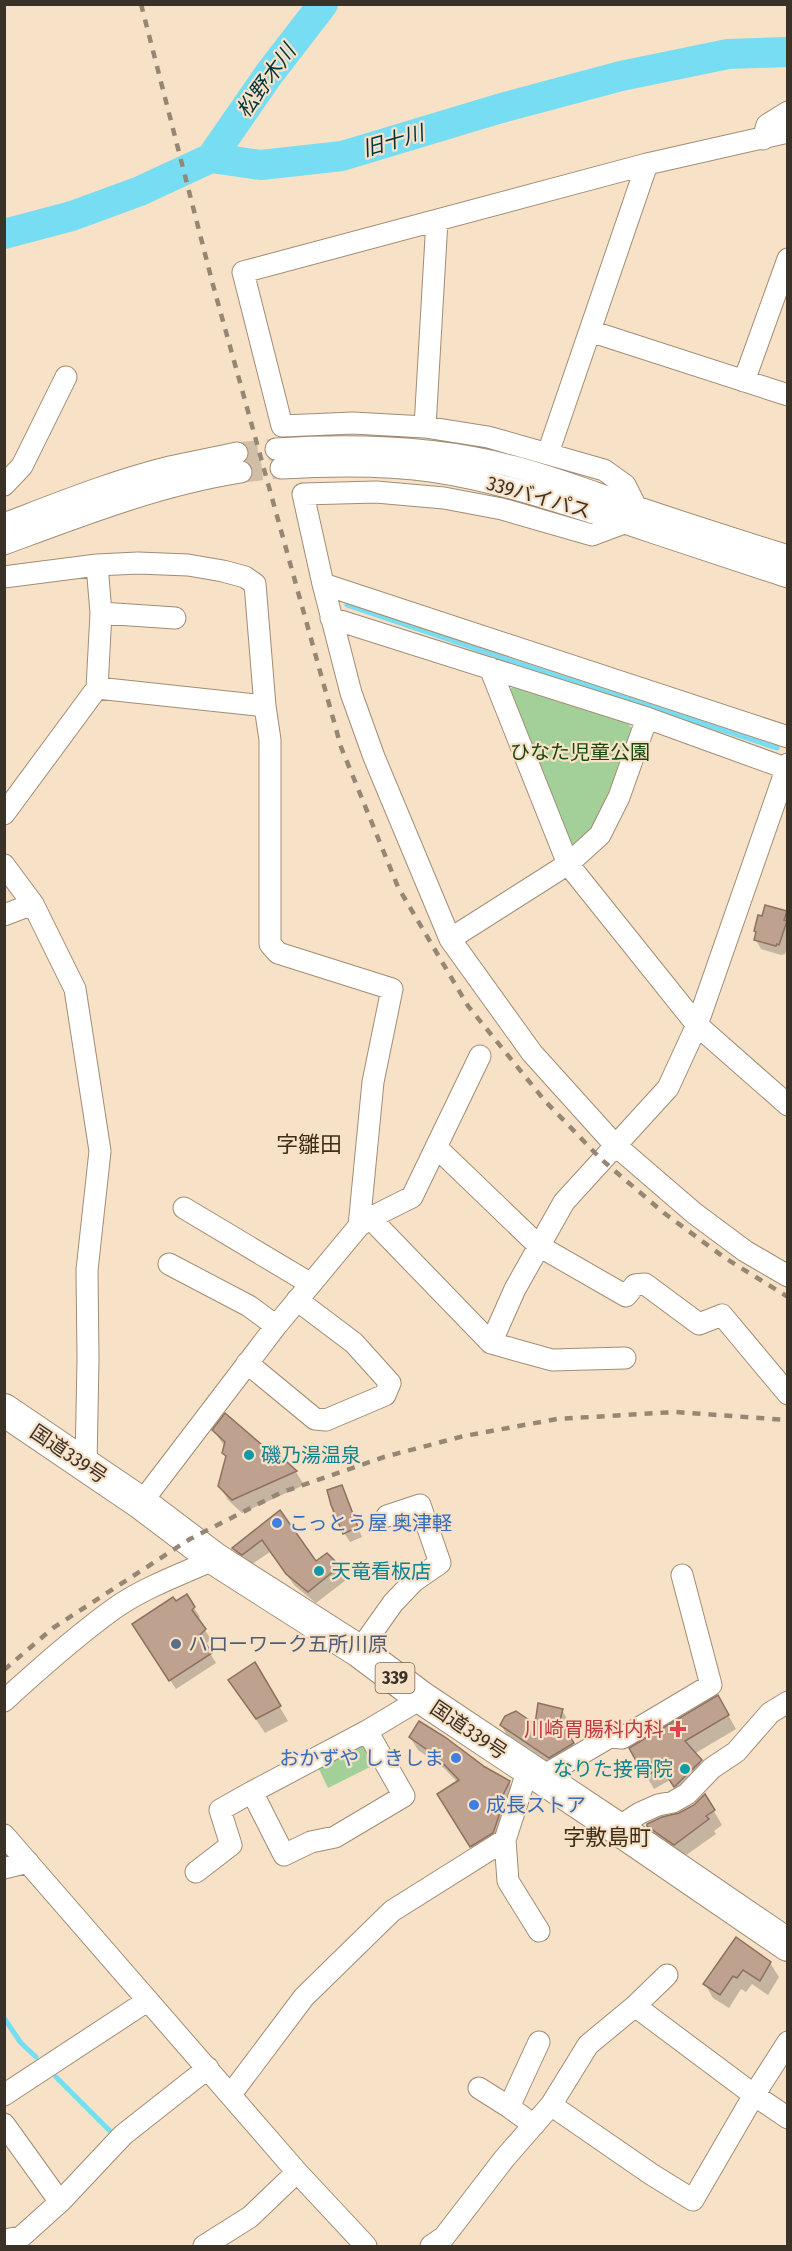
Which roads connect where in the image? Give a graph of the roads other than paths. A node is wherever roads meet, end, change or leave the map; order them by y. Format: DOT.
graph roads {
  1 [pos="788,111"];
  2 [pos="788,132"];
  3 [pos="763,139"];
  4 [pos="647,164"];
  5 [pos="436,220"];
  6 [pos="788,259"];
  7 [pos="590,331"];
  8 [pos="66,377"];
  9 [pos="744,381"];
  10 [pos="788,395"];
  11 [pos="425,427"];
  12 [pos="548,453"];
  13 [pos="279,458"];
  14 [pos="4,485"];
  15 [pos="630,515"];
  16 [pos="4,524"];
  17 [pos="4,544"];
  18 [pos="788,556"];
  19 [pos="98,565"];
  20 [pos="788,577"];
  21 [pos="6,581"];
  22 [pos="323,584"];
  23 [pos="101,613"];
  24 [pos="175,618"];
  25 [pos="331,618"];
  26 [pos="490,668"];
  27 [pos="96,688"];
  28 [pos="265,706"];
  29 [pos="647,718"];
  30 [pos="788,737"];
  31 [pos="787,767"];
  32 [pos="4,814"];
  33 [pos="568,864"];
  34 [pos="4,865"];
  35 [pos="33,904"];
  36 [pos="4,915"];
  37 [pos="450,939"];
  38 [pos="697,1025"];
  39 [pos="480,1056"];
  40 [pos="788,1106"];
  41 [pos="615,1145"];
  42 [pos="436,1147"];
  43 [pos="184,1208"];
  44 [pos="364,1222"];
  45 [pos="539,1246"];
  46 [pos="169,1264"];
  47 [pos="787,1273"];
  48 [pos="311,1284"];
  49 [pos="297,1300"];
  50 [pos="276,1326"];
  51 [pos="491,1343"];
  52 [pos="625,1358"];
  53 [pos="247,1363"];
  54 [pos="788,1394"];
  55 [pos="4,1410"];
  56 [pos="86,1466"];
  57 [pos="141,1503"];
  58 [pos="387,1516"];
  59 [pos="215,1559"];
  60 [pos="682,1575"];
  61 [pos="359,1651"];
  62 [pos="422,1698"];
  63 [pos="4,1701"];
  64 [pos="788,1702"];
  65 [pos="367,1731"];
  66 [pos="535,1773"];
  67 [pos="252,1792"];
  68 [pos="617,1828"];
  69 [pos="4,1835"];
  70 [pos="505,1840"];
  71 [pos="28,1862"];
  72 [pos="4,1868"];
  73 [pos="196,1872"];
  74 [pos="539,1931"];
  75 [pos="785,1938"];
  76 [pos="667,1975"];
  77 [pos="147,2001"];
  78 [pos="635,2006"];
  79 [pos="539,2042"];
  80 [pos="788,2042"];
  81 [pos="208,2068"];
  82 [pos="479,2088"];
  83 [pos="231,2094"];
  84 [pos="4,2095"];
  85 [pos="754,2095"];
  86 [pos="550,2105"];
  87 [pos="509,2107"];
  88 [pos="788,2118"];
  89 [pos="4,2124"];
  90 [pos="534,2125"];
  91 [pos="297,2172"];
  92 [pos="60,2202"];
  93 [pos="4,2240"];
  94 [pos="204,2247"];
  95 [pos="366,2247"];
  96 [pos="431,2247"];
  1 -- 3 [label="street"];
  2 -- 3 [label="street"];
  3 -- 4 [label="street"];
  4 -- 5 [label="street"];
  4 -- 7 [label="street"];
  5 -- 11 [label="street"];
  5 -- 11 [label="street"];
  6 -- 9 [label="street"];
  7 -- 9 [label="street"];
  7 -- 12 [label="street"];
  8 -- 14 [label="street"];
  9 -- 10 [label="street"];
  11 -- 12 [label="street"];
  12 -- 15 [label="street"];
  13 -- 15 [label="street"];
  15 -- 18 [label="street"];
  15 -- 20 [label="street"];
  15 -- 22 [label="street"];
  16 -- 17 [label="street"];
  19 -- 21 [label="street"];
  19 -- 23 [label="street"];
  19 -- 28 [label="street"];
  22 -- 25 [label="street"];
  22 -- 30 [label="street"];
  23 -- 24 [label="street"];
  23 -- 27 [label="street"];
  25 -- 26 [label="street"];
  25 -- 37 [label="street"];
  26 -- 29 [label="street"];
  26 -- 33 [label="street"];
  27 -- 28 [label="street"];
  27 -- 32 [label="street"];
  28 -- 44 [label="street"];
  29 -- 31 [label="street"];
  29 -- 33 [label="street"];
  31 -- 38 [label="street"];
  33 -- 37 [label="street"];
  33 -- 38 [label="street"];
  34 -- 35 [label="street"];
  35 -- 36 [label="street"];
  35 -- 56 [label="street"];
  37 -- 41 [label="street"];
  38 -- 40 [label="street"];
  38 -- 41 [label="street"];
  39 -- 42 [label="street"];
  41 -- 45 [label="street"];
  41 -- 47 [label="street"];
  42 -- 44 [label="street"];
  42 -- 45 [label="street"];
  43 -- 48 [label="street"];
  44 -- 48 [label="street"];
  44 -- 51 [label="street"];
  45 -- 51 [label="street"];
  45 -- 54 [label="street"];
  46 -- 50 [label="street"];
  48 -- 49 [label="street"];
  49 -- 50 [label="street"];
  49 -- 53 [label="street"];
  50 -- 53 [label="street"];
  51 -- 52 [label="street"];
  53 -- 57 [label="street"];
  55 -- 56 [label="highway, 国道339号 / 339"];
  56 -- 57 [label="highway, 国道339号 / 339"];
  57 -- 59 [label="highway, 国道339号 / 339"];
  58 -- 61 [label="street"];
  59 -- 61 [label="highway, 国道339号 / 339"];
  59 -- 63 [label="street"];
  60 -- 66 [label="street"];
  61 -- 62 [label="highway, 国道339号 / 339"];
  62 -- 65 [label="street"];
  62 -- 66 [label="highway, 国道339号 / 339"];
  64 -- 68 [label="street"];
  65 -- 67 [label="street"];
  65 -- 67 [label="street"];
  66 -- 68 [label="highway, 国道339号 / 339"];
  66 -- 70 [label="street"];
  67 -- 73 [label="street"];
  68 -- 75 [label="highway, 国道339号 / 339"];
  69 -- 71 [label="street"];
  70 -- 74 [label="street"];
  70 -- 83 [label="street"];
  71 -- 72 [label="street"];
  71 -- 77 [label="street"];
  76 -- 78 [label="street"];
  77 -- 81 [label="street"];
  77 -- 84 [label="street"];
  78 -- 85 [label="street"];
  78 -- 86 [label="street"];
  79 -- 87 [label="street"];
  80 -- 85 [label="street"];
  81 -- 83 [label="street"];
  81 -- 92 [label="street"];
  82 -- 87 [label="street"];
  83 -- 91 [label="street"];
  85 -- 86 [label="street"];
  85 -- 88 [label="street"];
  86 -- 90 [label="street"];
  87 -- 90 [label="street"];
  89 -- 92 [label="street"];
  90 -- 96 [label="street"];
  91 -- 94 [label="street"];
  91 -- 95 [label="street"];
  92 -- 93 [label="street"];
}
